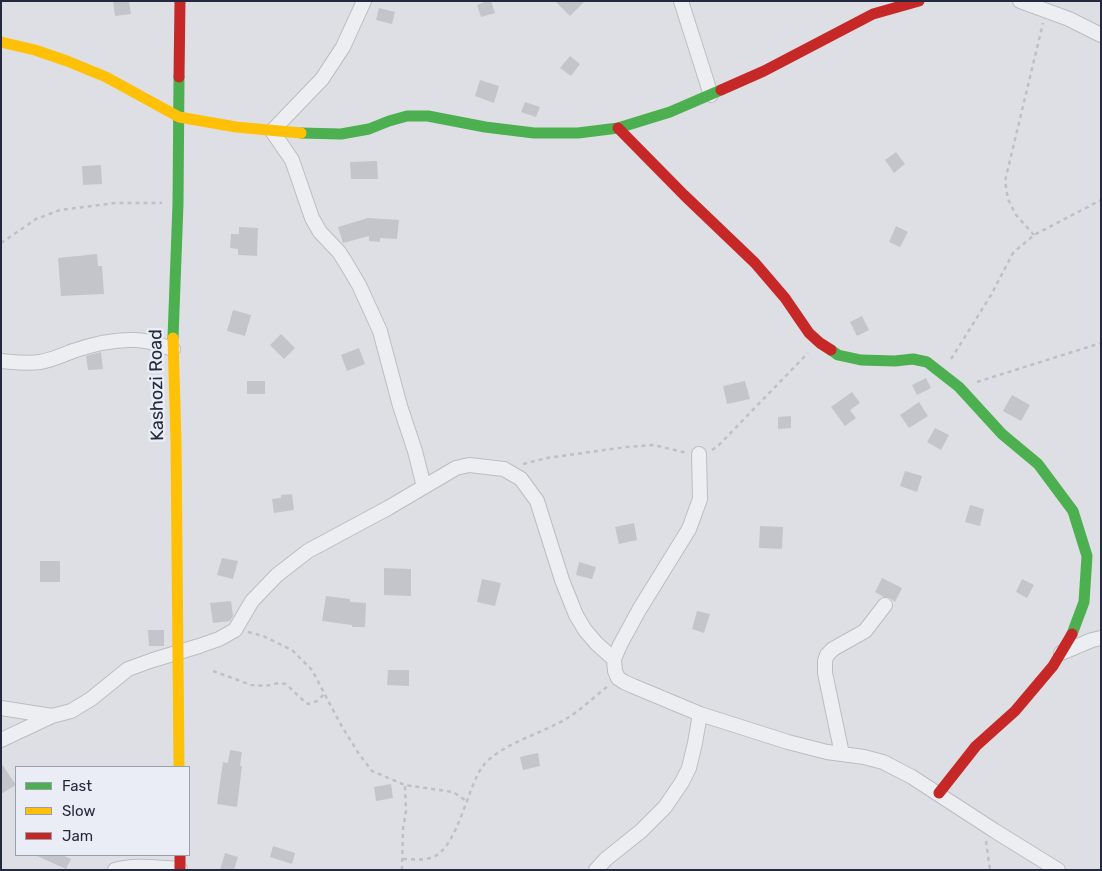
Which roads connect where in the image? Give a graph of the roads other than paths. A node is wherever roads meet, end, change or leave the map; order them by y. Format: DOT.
graph roads {
  1 [pos="180,1"];
  2 [pos="364,1"];
  3 [pos="681,1"];
  4 [pos="919,1"];
  5 [pos="1020,1"];
  6 [pos="1101,35"];
  7 [pos="1,42"];
  8 [pos="711,95"];
  9 [pos="179,117"];
  10 [pos="618,128"];
  11 [pos="272,131"];
  12 [pos="173,349"];
  13 [pos="1,361"];
  14 [pos="699,454"];
  15 [pos="424,487"];
  16 [pos="885,605"];
  17 [pos="1101,638"];
  18 [pos="178,652"];
  19 [pos="1061,653"];
  20 [pos="614,659"];
  21 [pos="1,708"];
  22 [pos="700,714"];
  23 [pos="52,716"];
  24 [pos="1,740"];
  25 [pos="842,754"];
  26 [pos="179,766"];
  27 [pos="939,793"];
  28 [pos="180,864"];
  29 [pos="115,870"];
  30 [pos="596,870"];
  31 [pos="1058,870"];
  1 -- 9 [label="street, Kashozi Road"];
  2 -- 11 [label="street"];
  3 -- 8 [label="street"];
  4 -- 8 [label="street"];
  5 -- 6 [label="street"];
  7 -- 9 [label="street"];
  8 -- 10 [label="street"];
  9 -- 11 [label="street"];
  9 -- 12 [label="street, Kashozi Road"];
  10 -- 11 [label="street"];
  10 -- 19 [label="street"];
  11 -- 15 [label="street"];
  12 -- 13 [label="street"];
  12 -- 18 [label="street, Kashozi Road"];
  14 -- 20 [label="street"];
  15 -- 18 [label="street"];
  15 -- 20 [label="street"];
  16 -- 25 [label="street"];
  17 -- 19 [label="street"];
  18 -- 23 [label="street"];
  18 -- 26 [label="street, Kashozi Road"];
  19 -- 27 [label="street"];
  20 -- 22 [label="street"];
  21 -- 23 [label="street"];
  22 -- 25 [label="street"];
  22 -- 30 [label="street"];
  23 -- 24 [label="street"];
  25 -- 27 [label="street"];
  27 -- 31 [label="street"];
  28 -- 29 [label="street"];
}
